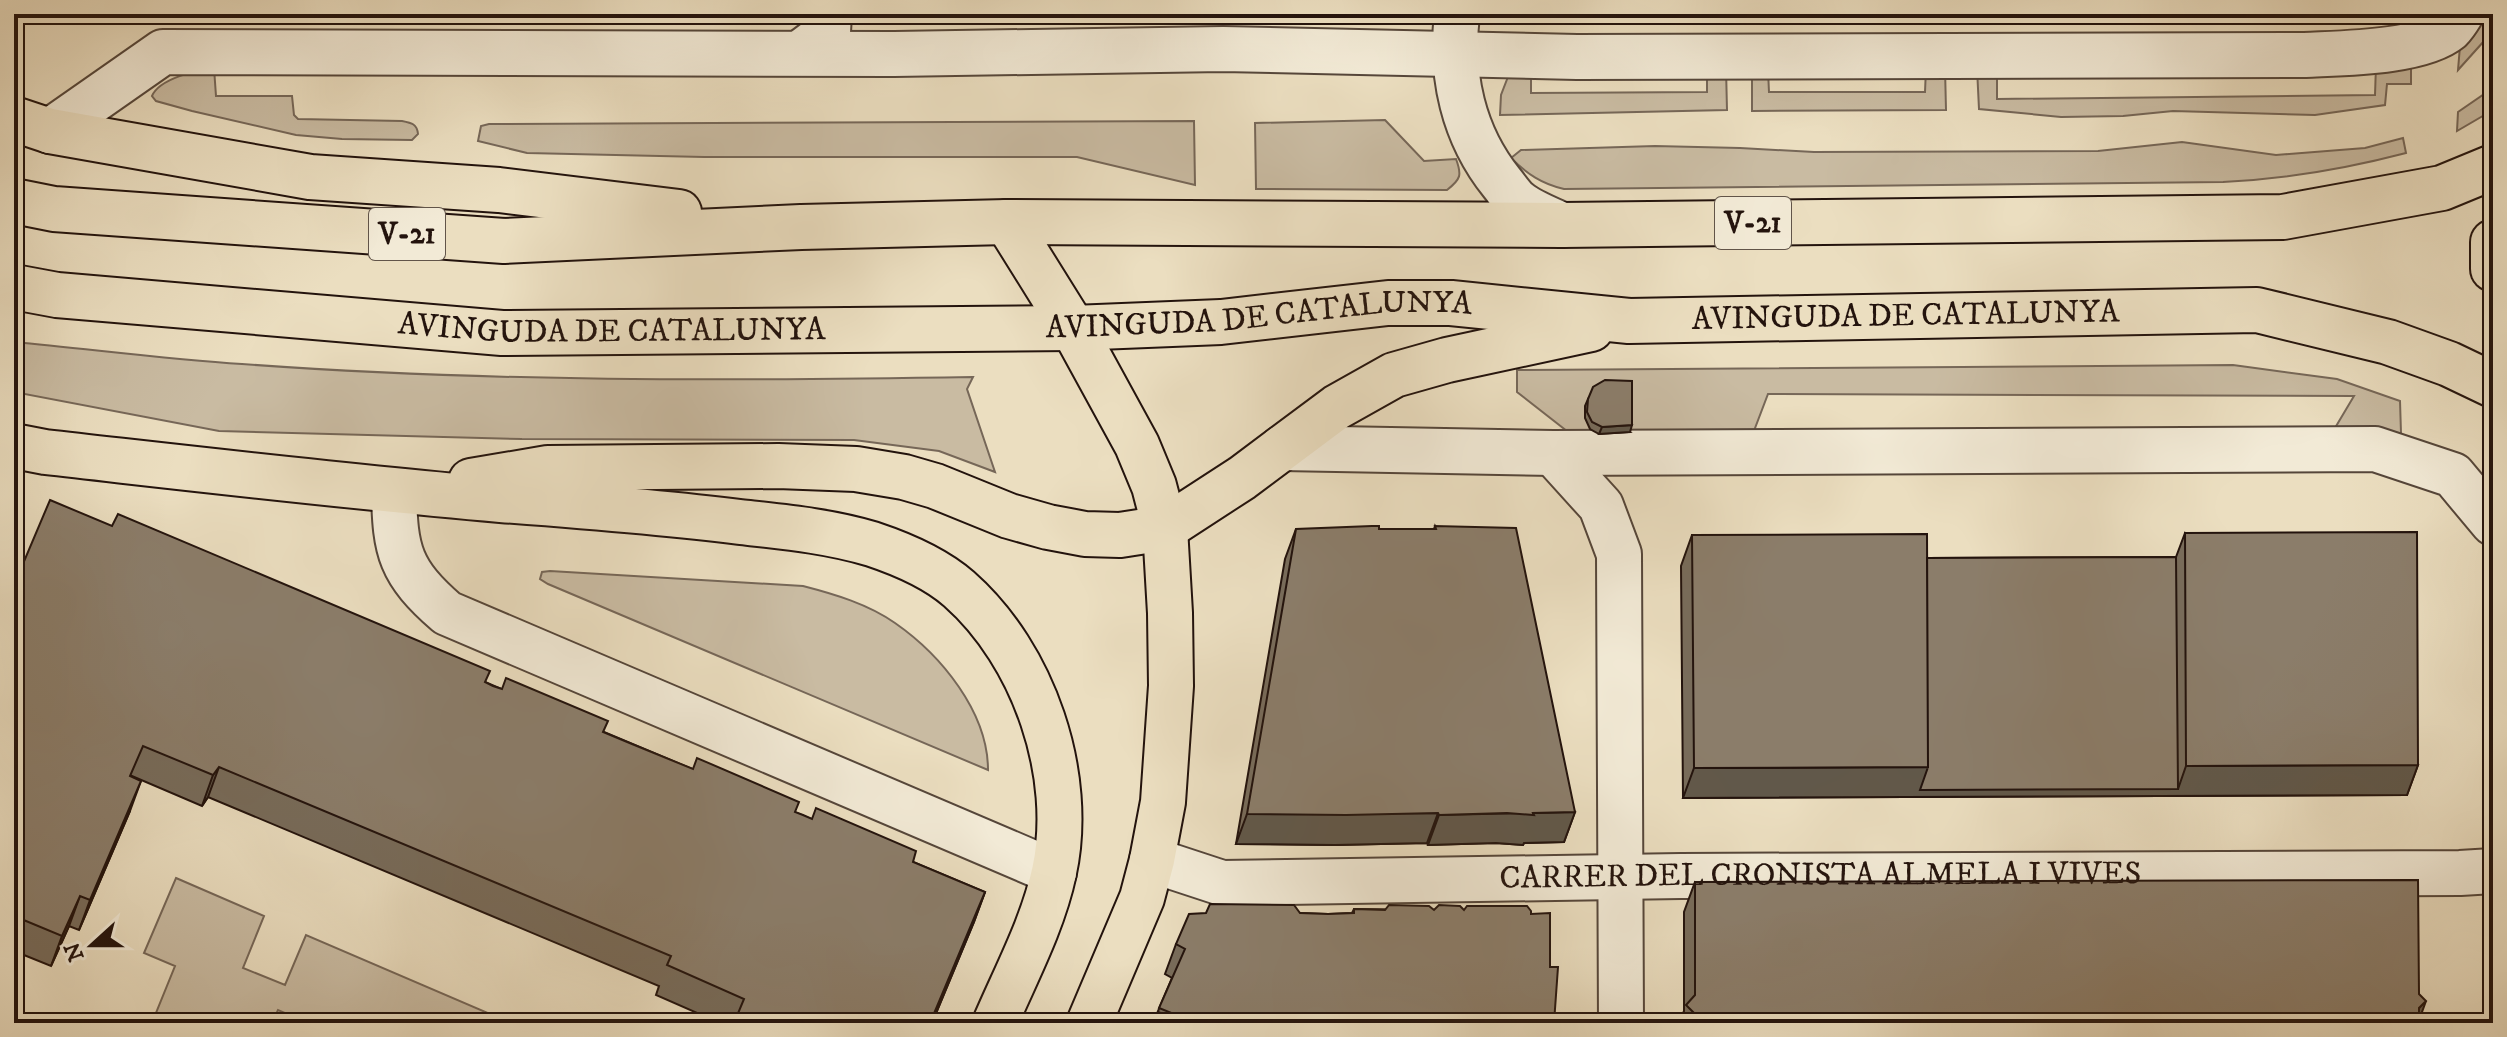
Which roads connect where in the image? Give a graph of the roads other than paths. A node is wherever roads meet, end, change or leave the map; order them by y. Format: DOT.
graph roads {
  1 [pos="829,14"];
  2 [pos="2456,21"];
  3 [pos="1455,34"];
  4 [pos="800,53"];
  5 [pos="32,125"];
  6 [pos="2493,167"];
  7 [pos="14,201"];
  8 [pos="1007,222"];
  9 [pos="1562,225"];
  10 [pos="801,227"];
  11 [pos="2493,242"];
  12 [pos="2493,269"];
  13 [pos="14,287"];
  14 [pos="1629,321"];
  15 [pos="1073,328"];
  16 [pos="2493,385"];
  17 [pos="1282,448"];
  18 [pos="1553,453"];
  19 [pos="24,457"];
  20 [pos="394,491"];
  21 [pos="2493,523"];
  22 [pos="1165,528"];
  23 [pos="1152,860"];
  24 [pos="2493,871"];
  25 [pos="1054,872"];
  26 [pos="1621,877"];
  27 [pos="995,1023"];
  28 [pos="1089,1023"];
  29 [pos="1621,1023"];
  1 -- 4 [label="street"];
  2 -- 3 [label="street"];
  3 -- 4 [label="street"];
  3 -- 9 [label="street"];
  4 -- 5 [label="street"];
  5 -- 10 [label="main road"];
  6 -- 9 [label="main road, V-21"];
  7 -- 10 [label="main road, V-21"];
  8 -- 9 [label="main road, V-21"];
  8 -- 10 [label="main road, V-21"];
  8 -- 15 [label="main road"];
  11 -- 12 [label="main road"];
  13 -- 15 [label="main road, AVINGUDA DE CATALUNYA"];
  14 -- 15 [label="main road, AVINGUDA DE CATALUNYA"];
  14 -- 16 [label="main road, AVINGUDA DE CATALUNYA"];
  14 -- 17 [label="main road"];
  15 -- 22 [label="main road"];
  17 -- 18 [label="street"];
  17 -- 22 [label="main road"];
  18 -- 21 [label="street"];
  18 -- 26 [label="street"];
  19 -- 20 [label="main road"];
  20 -- 22 [label="main road"];
  20 -- 25 [label="street"];
  20 -- 25 [label="main road"];
  22 -- 23 [label="main road"];
  23 -- 26 [label="street, CARRER DEL CRONISTA ALMELA I VIVES"];
  23 -- 28 [label="main road"];
  24 -- 26 [label="street, CARRER DEL CRONISTA ALMELA I VIVES"];
  25 -- 27 [label="main road"];
  26 -- 29 [label="street"];
}
